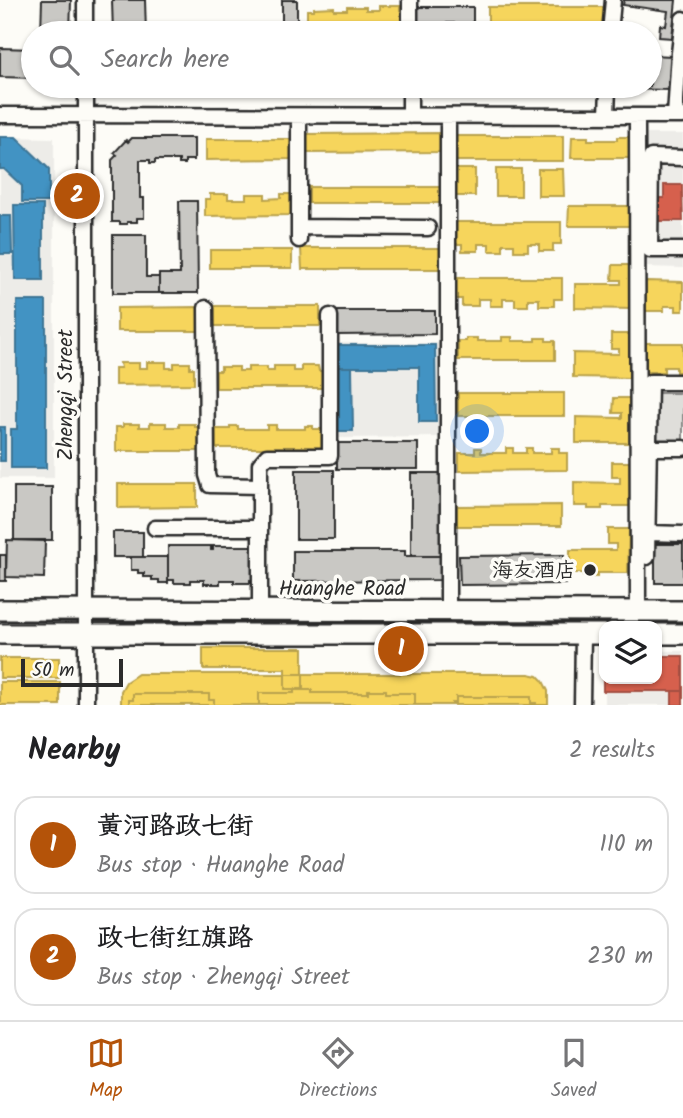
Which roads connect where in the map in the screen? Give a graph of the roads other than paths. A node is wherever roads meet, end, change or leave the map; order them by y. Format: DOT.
graph roads {
  1 [pos="85,0"];
  2 [pos="410,0"];
  3 [pos="613,0"];
  4 [pos="683,19"];
  5 [pos="85,21"];
  6 [pos="410,21"];
  7 [pos="611,21"];
  8 [pos="86,98"];
  9 [pos="410,98"];
  10 [pos="608,98"];
  11 [pos="0,115"];
  12 [pos="86,115"];
  13 [pos="299,116"];
  14 [pos="410,116"];
  15 [pos="448,116"];
  16 [pos="607,116"];
  17 [pos="637,116"];
  18 [pos="679,116"];
  19 [pos="683,158"];
  20 [pos="428,228"];
  21 [pos="683,250"];
  22 [pos="206,308"];
  23 [pos="330,316"];
  24 [pos="683,383"];
  25 [pos="649,448"];
  26 [pos="683,448"];
  27 [pos="260,486"];
  28 [pos="155,528"];
  29 [pos="260,528"];
  30 [pos="648,533"];
  31 [pos="683,534"];
  32 [pos="0,610"];
  33 [pos="86,610"];
  34 [pos="260,610"];
  35 [pos="448,611"];
  36 [pos="642,611"];
  37 [pos="683,611"];
  38 [pos="0,634"];
  39 [pos="86,634"];
  40 [pos="583,634"];
  41 [pos="599,634"];
  42 [pos="662,634"];
  43 [pos="683,634"];
  44 [pos="86,705"];
  45 [pos="582,705"];
  1 -- 5 [label="street"];
  2 -- 6 [label="street"];
  3 -- 7 [label="street"];
  4 -- 18 [label="street"];
  8 -- 12 [label="street, Zhengqi Street"];
  9 -- 14 [label="street"];
  10 -- 16 [label="street"];
  11 -- 12 [label="street"];
  12 -- 13 [label="street"];
  12 -- 33 [label="street, Zhengqi Street"];
  13 -- 14 [label="street"];
  13 -- 20 [label="street"];
  14 -- 15 [label="street"];
  15 -- 16 [label="street"];
  15 -- 35 [label="street"];
  16 -- 17 [label="street"];
  17 -- 18 [label="street"];
  17 -- 36 [label="street"];
  19 -- 21 [label="street"];
  22 -- 27 [label="street"];
  23 -- 27 [label="street"];
  24 -- 25 [label="street"];
  25 -- 26 [label="street"];
  25 -- 30 [label="street"];
  27 -- 29 [label="street"];
  28 -- 29 [label="street"];
  29 -- 34 [label="street"];
  30 -- 31 [label="street"];
  30 -- 36 [label="street"];
  32 -- 33 [label="main road, Huanghe Road"];
  33 -- 34 [label="main road, Huanghe Road"];
  33 -- 39 [label="street, Zhengqi Street"];
  34 -- 35 [label="main road, Huanghe Road"];
  35 -- 36 [label="main road, Huanghe Road"];
  36 -- 37 [label="main road, Huanghe Road"];
  38 -- 39 [label="main road"];
  39 -- 40 [label="main road"];
  39 -- 44 [label="street, Zhengqi Street"];
  40 -- 41 [label="main road"];
  40 -- 45 [label="street"];
  42 -- 43 [label="main road"];
}
